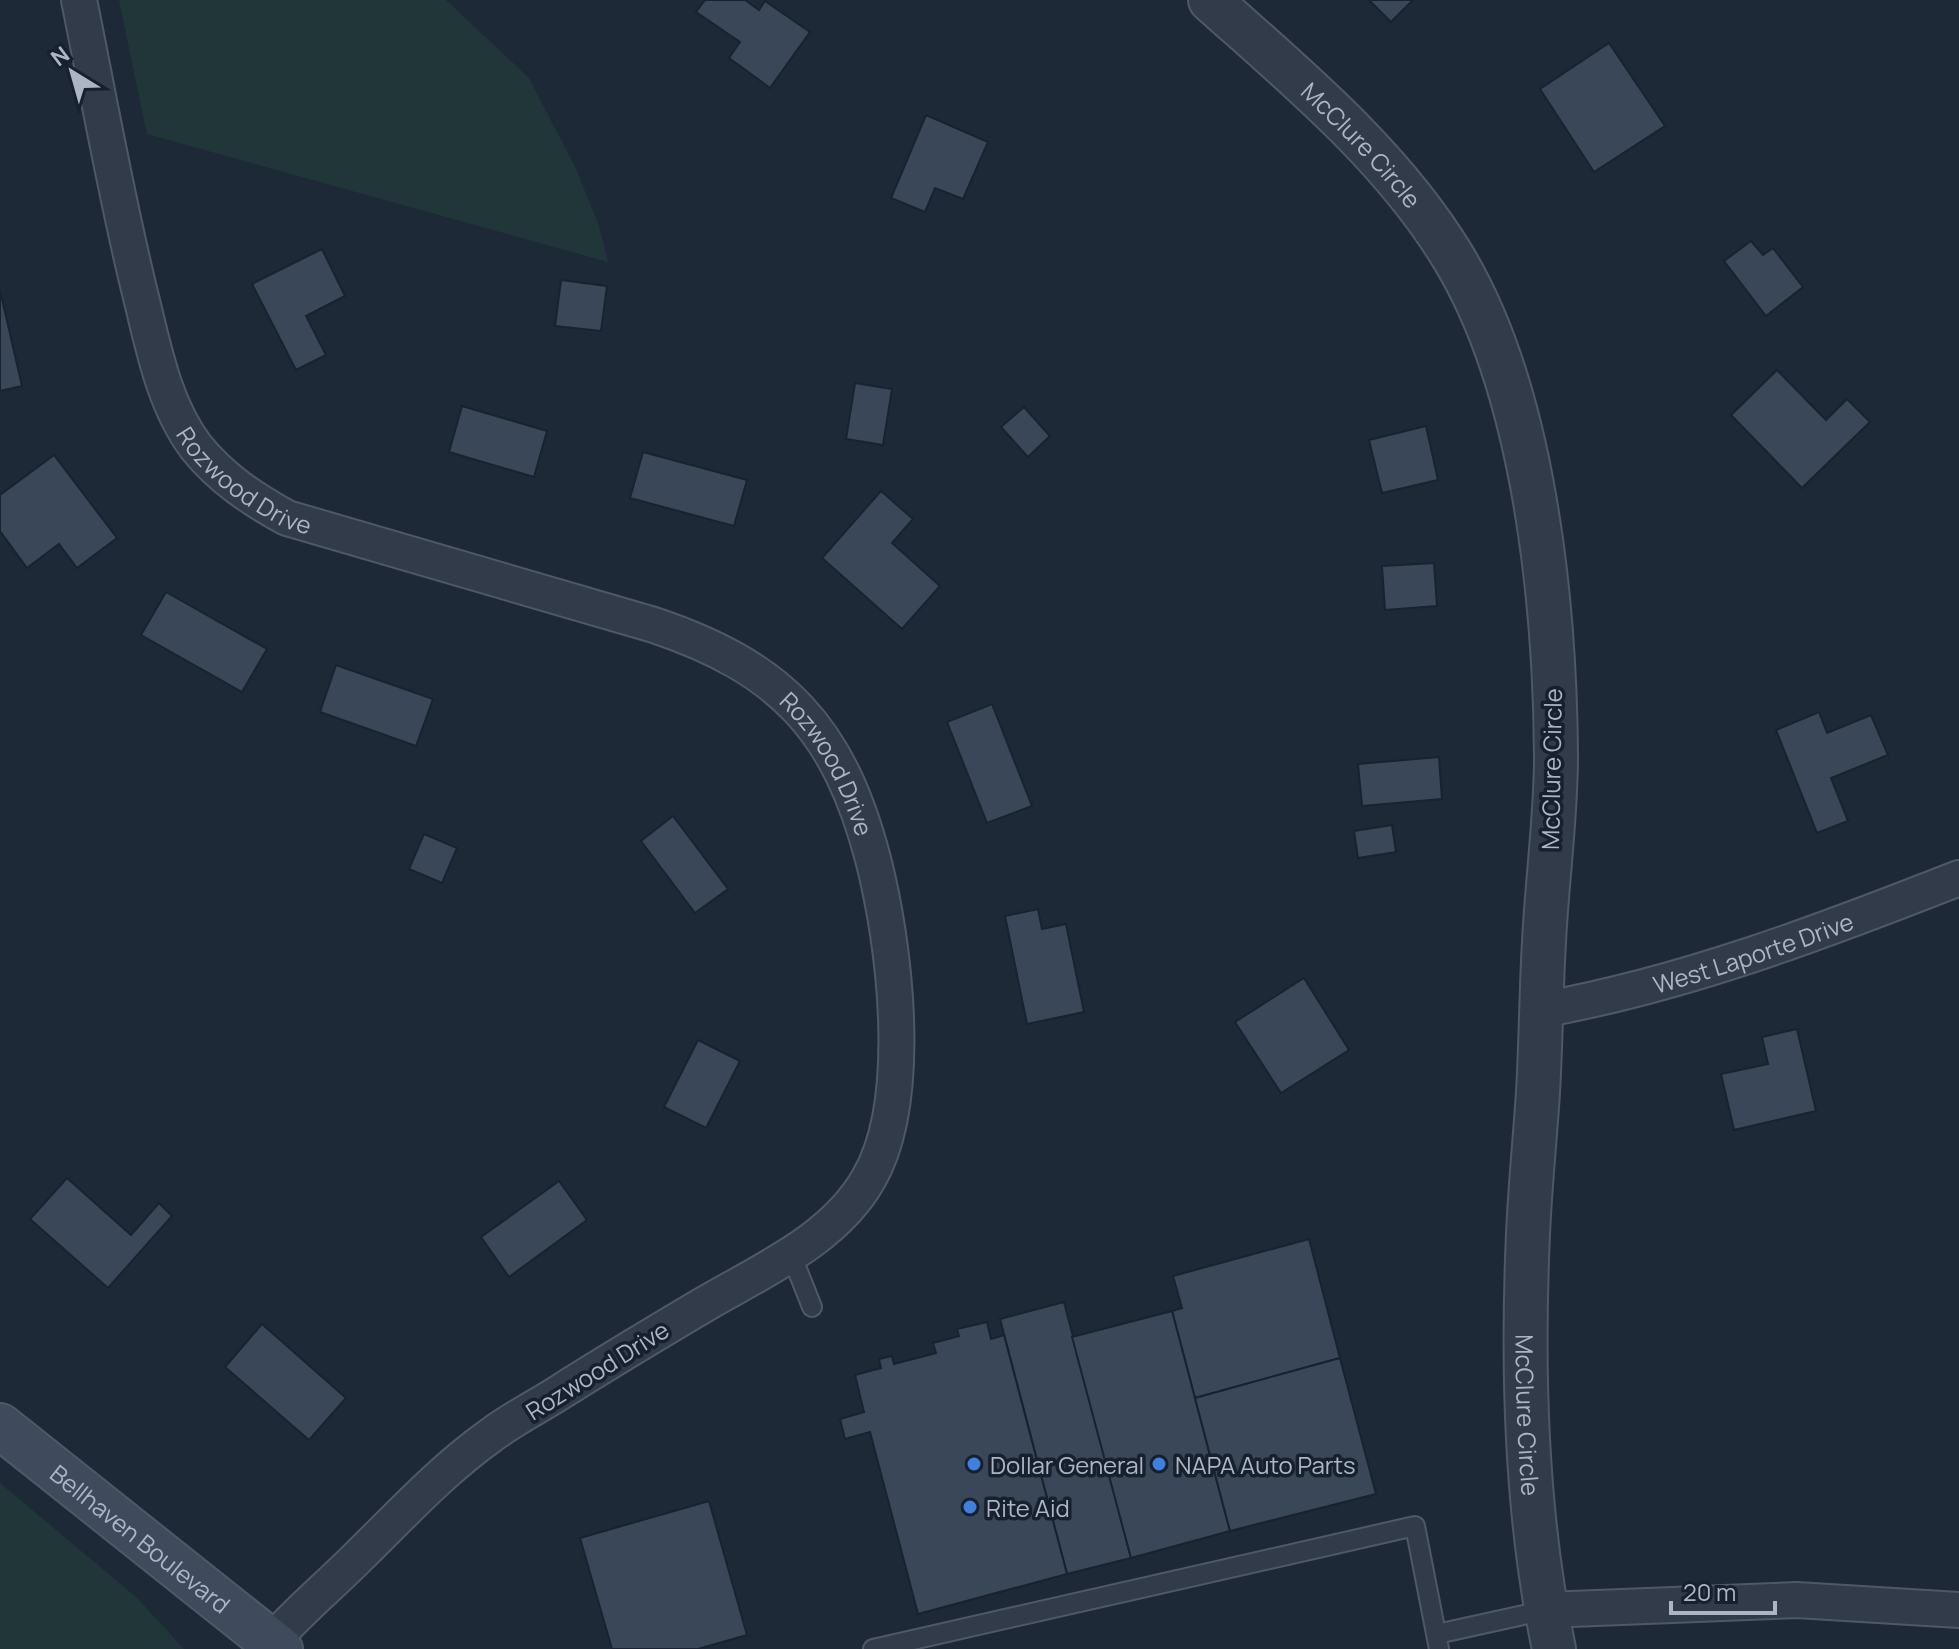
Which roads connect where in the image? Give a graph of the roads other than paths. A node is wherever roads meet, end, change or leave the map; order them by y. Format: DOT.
graph roads {
  1 [pos="79,0"];
  2 [pos="1210,0"];
  3 [pos="1959,878"];
  4 [pos="1541,1010"];
  5 [pos="791,1254"];
  6 [pos="812,1307"];
  7 [pos="0,1426"];
  8 [pos="1959,1610"];
  9 [pos="1550,1630"];
  10 [pos="1438,1642"];
  11 [pos="272,1647"];
  12 [pos="873,1649"];
  1 -- 5 [label="street, Rozwood Drive"];
  2 -- 4 [label="street, McClure Circle"];
  3 -- 4 [label="street, West Laporte Drive"];
  4 -- 9 [label="street, McClure Circle"];
  5 -- 6 [label="lane"];
  5 -- 11 [label="street, Rozwood Drive"];
  7 -- 11 [label="main road, Bellhaven Boulevard"];
  8 -- 9 [label="street"];
  9 -- 10 [label="lane"];
  10 -- 12 [label="lane"];
}
